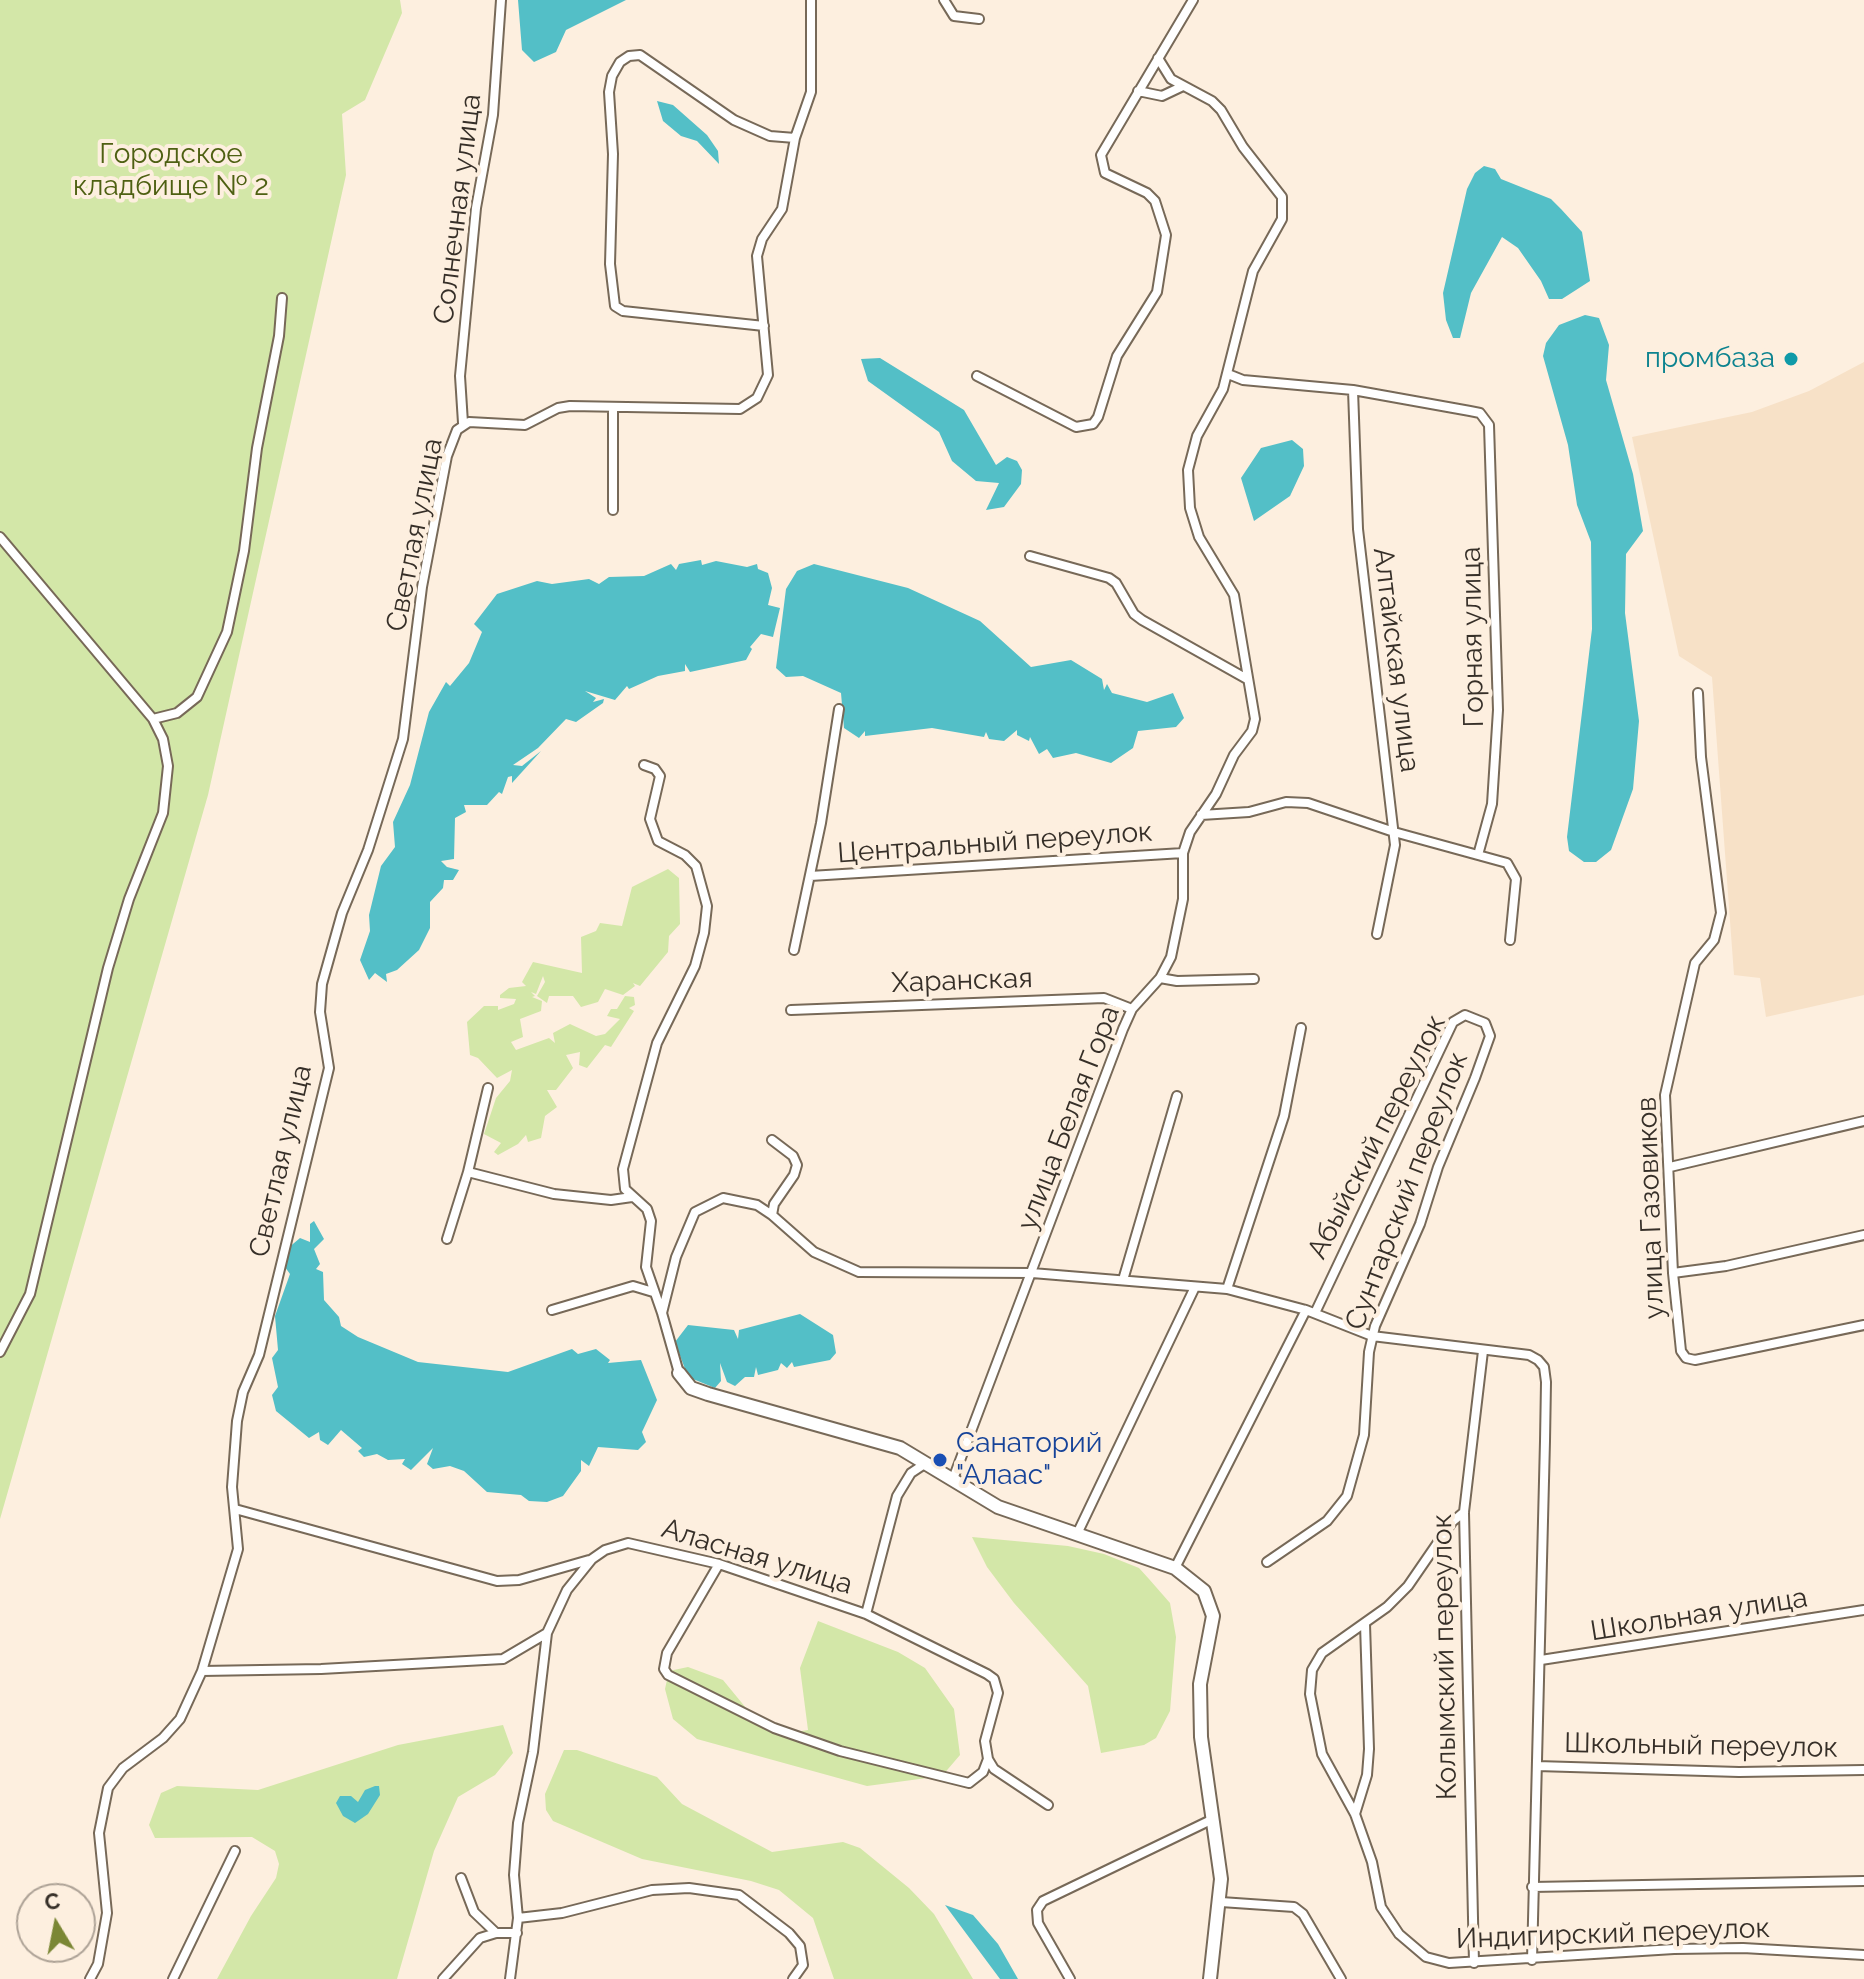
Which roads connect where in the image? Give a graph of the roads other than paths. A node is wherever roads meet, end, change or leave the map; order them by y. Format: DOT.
graph roads {
  1 [pos="501,0"];
  2 [pos="811,0"];
  3 [pos="944,0"];
  4 [pos="1193,0"];
  5 [pos="979,19"];
  6 [pos="1158,58"];
  7 [pos="1181,87"];
  8 [pos="1138,91"];
  9 [pos="795,138"];
  10 [pos="282,298"];
  11 [pos="764,326"];
  12 [pos="1228,374"];
  13 [pos="977,376"];
  14 [pos="1353,390"];
  15 [pos="613,407"];
  16 [pos="463,423"];
  17 [pos="613,510"];
  18 [pos="0,537"];
  19 [pos="1030,556"];
  20 [pos="1247,679"];
  21 [pos="1698,693"];
  22 [pos="839,709"];
  23 [pos="153,719"];
  24 [pos="644,765"];
  25 [pos="1201,815"];
  26 [pos="1394,832"];
  27 [pos="1183,853"];
  28 [pos="1478,855"];
  29 [pos="810,876"];
  30 [pos="1377,934"];
  31 [pos="1510,940"];
  32 [pos="794,950"];
  33 [pos="1160,978"];
  34 [pos="1254,979"];
  35 [pos="1132,1009"];
  36 [pos="791,1010"];
  37 [pos="1301,1028"];
  38 [pos="1490,1036"];
  39 [pos="488,1088"];
  40 [pos="1177,1096"];
  41 [pos="1864,1121"];
  42 [pos="772,1140"];
  43 [pos="1670,1167"];
  44 [pos="468,1172"];
  45 [pos="632,1197"];
  46 [pos="772,1215"];
  47 [pos="1864,1235"];
  48 [pos="447,1239"];
  49 [pos="1032,1273"];
  50 [pos="1673,1273"];
  51 [pos="1123,1280"];
  52 [pos="1195,1287"];
  53 [pos="1227,1289"];
  54 [pos="654,1293"];
  55 [pos="552,1310"];
  56 [pos="1310,1312"];
  57 [pos="662,1313"];
  58 [pos="1864,1325"];
  59 [pos="1372,1336"];
  60 [pos="1483,1351"];
  61 [pos="0,1352"];
  62 [pos="679,1373"];
  63 [pos="927,1462"];
  64 [pos="953,1479"];
  65 [pos="235,1509"];
  66 [pos="1464,1512"];
  67 [pos="1077,1534"];
  68 [pos="592,1559"];
  69 [pos="1267,1562"];
  70 [pos="719,1564"];
  71 [pos="1175,1568"];
  72 [pos="1864,1610"];
  73 [pos="866,1614"];
  74 [pos="1365,1624"];
  75 [pos="547,1633"];
  76 [pos="1541,1660"];
  77 [pos="202,1671"];
  78 [pos="988,1759"];
  79 [pos="1537,1766"];
  80 [pos="1864,1770"];
  81 [pos="1048,1805"];
  82 [pos="1355,1814"];
  83 [pos="1213,1819"];
  84 [pos="235,1851"];
  85 [pos="461,1878"];
  86 [pos="1864,1881"];
  87 [pos="1532,1887"];
  88 [pos="1221,1902"];
  89 [pos="518,1918"];
  90 [pos="496,1933"];
  91 [pos="517,1933"];
  92 [pos="1864,1955"];
  93 [pos="1532,1960"];
  94 [pos="1474,1963"];
  95 [pos="98,1964"];
  96 [pos="90,1979"];
  97 [pos="99,1979"];
  98 [pos="173,1979"];
  99 [pos="443,1979"];
  100 [pos="510,1979"];
  101 [pos="793,1979"];
  102 [pos="1070,1979"];
  103 [pos="1210,1979"];
  104 [pos="1341,1979"];
  1 -- 16 [label="street, Солнечная улица"];
  2 -- 9 [label="street"];
  3 -- 5 [label="street"];
  4 -- 6 [label="street"];
  6 -- 7 [label="street, улица Белая Гора"];
  6 -- 8 [label="street"];
  7 -- 8 [label="street"];
  7 -- 12 [label="street, улица Белая Гора"];
  8 -- 13 [label="street"];
  9 -- 11 [label="street"];
  9 -- 11 [label="street"];
  10 -- 23 [label="street"];
  11 -- 15 [label="street, Светлая улица"];
  12 -- 14 [label="street"];
  12 -- 20 [label="street, улица Белая Гора"];
  14 -- 26 [label="street, Алтайская улица"];
  14 -- 28 [label="street, Горная улица"];
  15 -- 16 [label="street, Светлая улица"];
  15 -- 17 [label="street"];
  16 -- 65 [label="street, Светлая улица"];
  18 -- 23 [label="street"];
  19 -- 20 [label="street"];
  20 -- 25 [label="street, улица Белая Гора"];
  21 -- 43 [label="street, улица Газовиков"];
  22 -- 29 [label="street"];
  23 -- 61 [label="street"];
  24 -- 45 [label="street"];
  25 -- 26 [label="street"];
  25 -- 27 [label="street, улица Белая Гора"];
  26 -- 28 [label="street"];
  26 -- 30 [label="street, Алтайская улица"];
  27 -- 29 [label="street, Центральный переулок"];
  27 -- 33 [label="street, улица Белая Гора"];
  28 -- 31 [label="street"];
  29 -- 32 [label="street"];
  33 -- 34 [label="street"];
  33 -- 35 [label="street, улица Белая Гора"];
  35 -- 36 [label="street, Харанская"];
  35 -- 49 [label="street, улица Белая Гора"];
  37 -- 53 [label="street"];
  38 -- 56 [label="street, Абыйский переулок"];
  38 -- 59 [label="street, Сунтарский переулок"];
  39 -- 44 [label="street"];
  40 -- 51 [label="street"];
  41 -- 43 [label="street"];
  42 -- 46 [label="street"];
  43 -- 50 [label="street, улица Газовиков"];
  44 -- 45 [label="street"];
  44 -- 48 [label="street"];
  45 -- 54 [label="street"];
  46 -- 49 [label="street"];
  46 -- 57 [label="street"];
  47 -- 50 [label="street"];
  49 -- 51 [label="street"];
  49 -- 64 [label="street, улица Белая Гора"];
  50 -- 58 [label="street, улица Газовиков"];
  51 -- 52 [label="street"];
  52 -- 53 [label="street"];
  52 -- 67 [label="street"];
  53 -- 56 [label="street"];
  54 -- 55 [label="street"];
  54 -- 57 [label="street"];
  56 -- 59 [label="street"];
  56 -- 71 [label="street, Абыйский переулок"];
  57 -- 62 [label="street"];
  59 -- 60 [label="street"];
  59 -- 69 [label="street, Сунтарский переулок"];
  60 -- 66 [label="street, Колымский переулок"];
  60 -- 76 [label="street"];
  62 -- 63 [label="street"];
  63 -- 64 [label="street"];
  63 -- 73 [label="street, Аласная улица"];
  64 -- 67 [label="street"];
  65 -- 68 [label="street, Аласная улица"];
  65 -- 77 [label="street, Светлая улица"];
  66 -- 74 [label="street, Индигирский переулок"];
  66 -- 94 [label="street, Колымский переулок"];
  67 -- 71 [label="street"];
  68 -- 70 [label="street, Аласная улица"];
  68 -- 75 [label="street"];
  70 -- 73 [label="street, Аласная улица"];
  70 -- 78 [label="street"];
  71 -- 83 [label="street"];
  72 -- 76 [label="street, Школьная улица"];
  73 -- 78 [label="street, Аласная улица"];
  74 -- 82 [label="street"];
  74 -- 82 [label="street, Индигирский переулок"];
  75 -- 77 [label="street"];
  75 -- 89 [label="street"];
  76 -- 79 [label="street"];
  77 -- 95 [label="street, Светлая улица"];
  78 -- 81 [label="street"];
  79 -- 80 [label="street, Школьный переулок"];
  79 -- 87 [label="street"];
  82 -- 94 [label="street, Индигирский переулок"];
  83 -- 88 [label="street"];
  83 -- 102 [label="street"];
  84 -- 98 [label="street"];
  85 -- 90 [label="street"];
  86 -- 87 [label="street"];
  87 -- 93 [label="street"];
  88 -- 103 [label="street"];
  88 -- 104 [label="street"];
  89 -- 91 [label="street"];
  89 -- 101 [label="street"];
  90 -- 91 [label="street"];
  90 -- 99 [label="street"];
  91 -- 100 [label="street"];
  92 -- 93 [label="street, Индигирский переулок"];
  93 -- 94 [label="street, Индигирский переулок"];
  95 -- 96 [label="street, Светлая улица"];
  95 -- 97 [label="street"];
}
